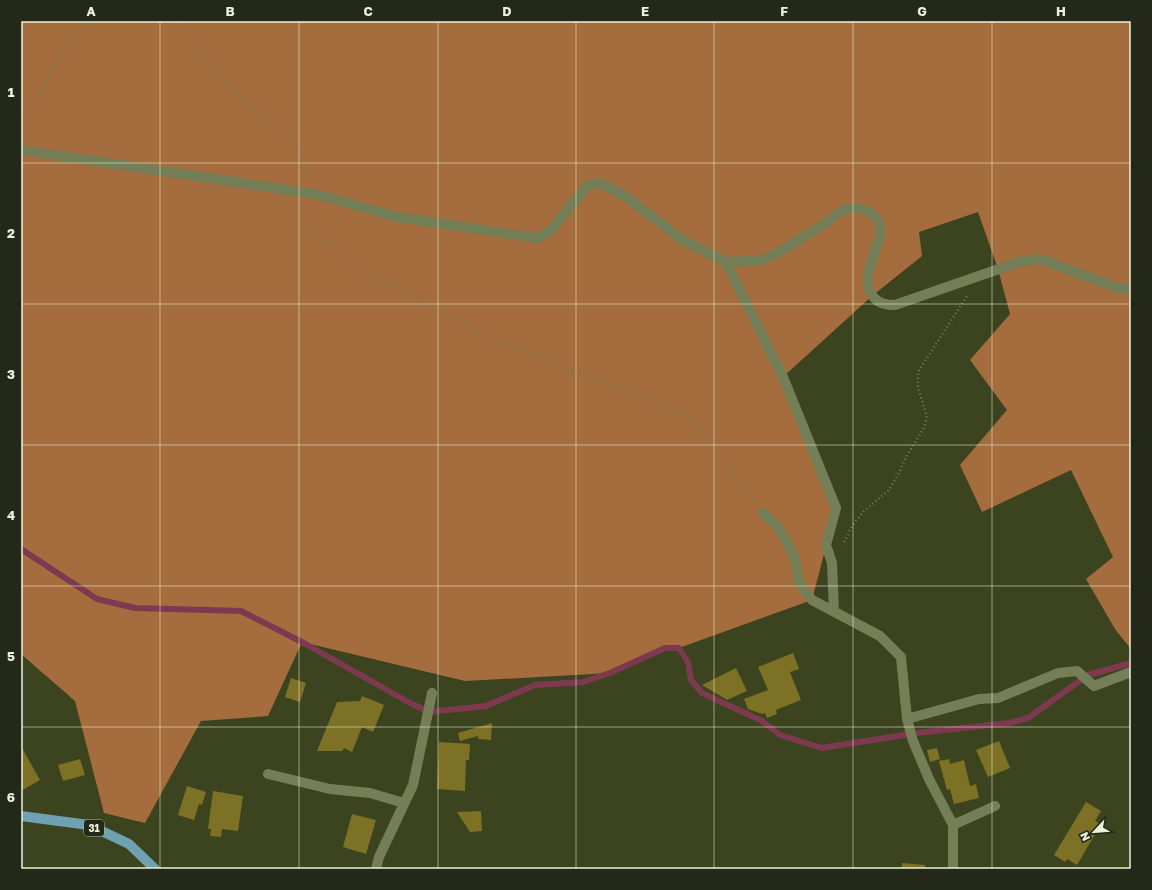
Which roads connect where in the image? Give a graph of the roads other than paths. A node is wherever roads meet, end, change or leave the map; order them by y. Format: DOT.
graph roads {
  1 [pos="21,150"];
  2 [pos="726,262"];
  3 [pos="1131,289"];
  4 [pos="762,513"];
  5 [pos="834,612"];
  6 [pos="1131,672"];
  7 [pos="432,693"];
  8 [pos="908,723"];
  9 [pos="268,774"];
  10 [pos="404,803"];
  11 [pos="995,806"];
  12 [pos="21,816"];
  13 [pos="953,825"];
  14 [pos="156,869"];
  15 [pos="376,869"];
  16 [pos="953,869"];
  1 -- 2 [label="lane"];
  2 -- 3 [label="lane"];
  2 -- 5 [label="lane"];
  4 -- 5 [label="lane"];
  5 -- 8 [label="lane"];
  6 -- 8 [label="lane"];
  7 -- 10 [label="lane"];
  8 -- 13 [label="lane"];
  9 -- 10 [label="lane"];
  10 -- 15 [label="lane"];
  11 -- 13 [label="lane"];
  12 -- 14 [label="main road, 31"];
  13 -- 16 [label="lane"];
}
